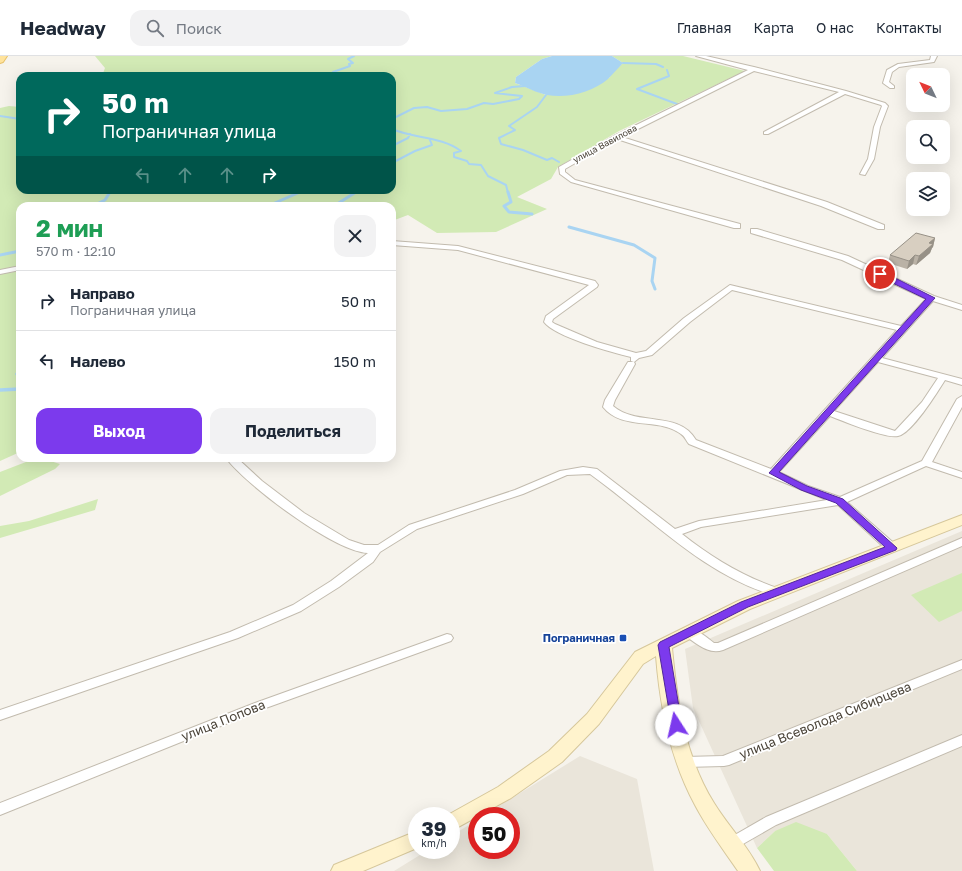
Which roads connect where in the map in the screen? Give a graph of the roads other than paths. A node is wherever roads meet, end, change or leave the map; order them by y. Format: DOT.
graph roads {
  1 [pos="3,56"];
  2 [pos="699,56"];
  3 [pos="934,56"];
  4 [pos="0,60"];
  5 [pos="754,69"];
  6 [pos="892,87"];
  7 [pos="844,92"];
  8 [pos="766,133"];
  9 [pos="616,137"];
  10 [pos="863,174"];
  11 [pos="737,226"];
  12 [pos="880,227"];
  13 [pos="754,231"];
  14 [pos="396,243"];
  15 [pos="16,269"];
  16 [pos="0,272"];
  17 [pos="931,298"];
  18 [pos="962,308"];
  19 [pos="902,329"];
  20 [pos="875,359"];
  21 [pos="633,360"];
  22 [pos="943,377"];
  23 [pos="962,382"];
  24 [pos="962,399"];
  25 [pos="827,412"];
  26 [pos="235,462"];
  27 [pos="926,463"];
  28 [pos="773,473"];
  29 [pos="962,475"];
  30 [pos="840,501"];
  31 [pos="962,520"];
  32 [pos="675,533"];
  33 [pos="962,542"];
  34 [pos="892,548"];
  35 [pos="376,550"];
  36 [pos="776,592"];
  37 [pos="688,632"];
  38 [pos="448,638"];
  39 [pos="664,645"];
  40 [pos="962,664"];
  41 [pos="0,715"];
  42 [pos="962,740"];
  43 [pos="685,762"];
  44 [pos="0,809"];
  45 [pos="460,818"];
  46 [pos="408,843"];
  47 [pos="731,844"];
  48 [pos="341,871"];
  49 [pos="750,871"];
  1 -- 4 [label="main road"];
  2 -- 5 [label="street"];
  3 -- 6 [label="street"];
  5 -- 7 [label="street"];
  5 -- 9 [label="street, улица Вавилова"];
  7 -- 8 [label="street"];
  7 -- 10 [label="street"];
  9 -- 11 [label="street, улица Вавилова"];
  9 -- 12 [label="street"];
  13 -- 17 [label="street"];
  14 -- 21 [label="street"];
  15 -- 16 [label="street"];
  17 -- 18 [label="street"];
  17 -- 19 [label="street"];
  19 -- 20 [label="street"];
  19 -- 21 [label="street"];
  20 -- 22 [label="street"];
  20 -- 25 [label="street"];
  21 -- 28 [label="street"];
  22 -- 23 [label="street"];
  22 -- 25 [label="street"];
  24 -- 27 [label="street"];
  25 -- 28 [label="street"];
  26 -- 35 [label="street"];
  27 -- 29 [label="street"];
  27 -- 30 [label="street"];
  28 -- 30 [label="street"];
  30 -- 32 [label="street"];
  30 -- 34 [label="street"];
  31 -- 34 [label="main road"];
  32 -- 35 [label="street"];
  32 -- 36 [label="street"];
  33 -- 37 [label="street"];
  34 -- 36 [label="main road"];
  35 -- 41 [label="street"];
  36 -- 37 [label="main road"];
  37 -- 39 [label="main road"];
  38 -- 44 [label="street, улица Попова"];
  39 -- 43 [label="main road"];
  39 -- 45 [label="main road"];
  40 -- 43 [label="street, улица Всеволода Сибирцева"];
  42 -- 47 [label="street"];
  43 -- 47 [label="main road"];
  46 -- 48 [label="main road"];
  47 -- 49 [label="main road"];
}
